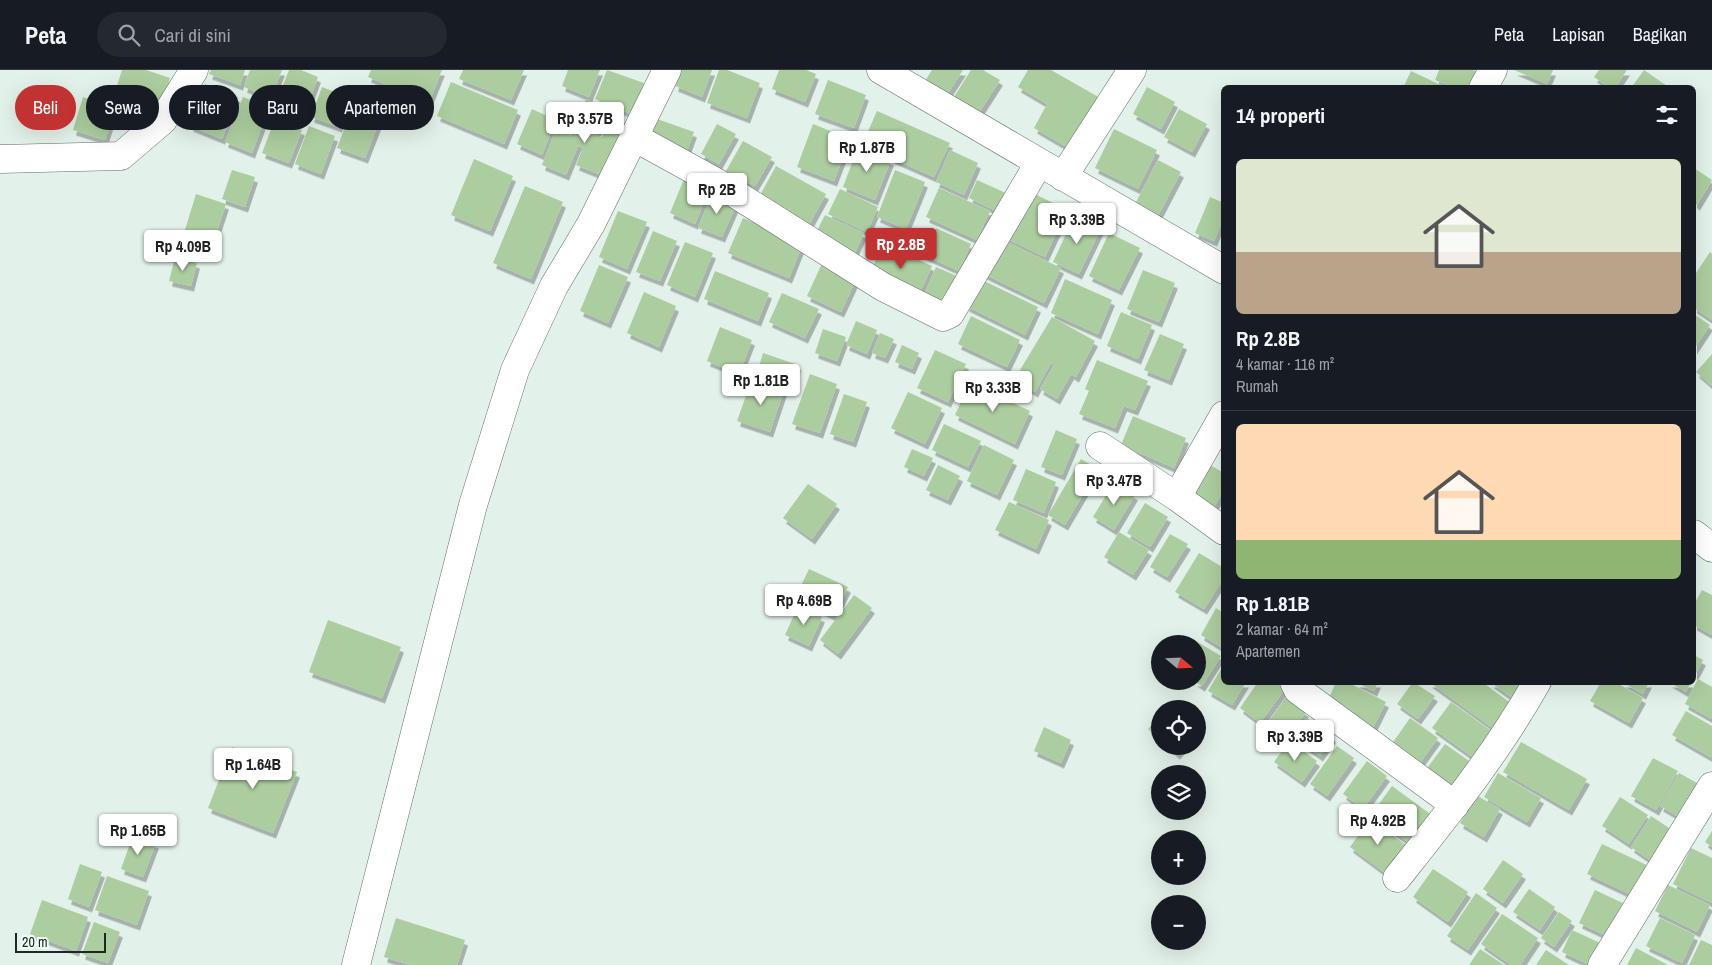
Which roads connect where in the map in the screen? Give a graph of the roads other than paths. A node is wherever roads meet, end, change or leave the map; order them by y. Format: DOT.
graph roads {
  1 [pos="194,70"];
  2 [pos="667,70"];
  3 [pos="881,70"];
  4 [pos="1132,70"];
  5 [pos="1492,70"];
  6 [pos="1484,85"];
  7 [pos="634,137"];
  8 [pos="0,159"];
  9 [pos="1039,163"];
  10 [pos="1063,177"];
  11 [pos="1221,268"];
  12 [pos="1221,420"];
  13 [pos="1100,446"];
  14 [pos="1177,497"];
  15 [pos="1221,529"];
  16 [pos="1696,536"];
  17 [pos="1712,548"];
  18 [pos="1296,685"];
  19 [pos="1535,685"];
  20 [pos="1712,786"];
  21 [pos="1455,805"];
  22 [pos="1397,878"];
  23 [pos="356,965"];
  24 [pos="1602,965"];
  1 -- 8 [label="street"];
  2 -- 7 [label="street"];
  3 -- 9 [label="street"];
  4 -- 10 [label="street"];
  5 -- 6 [label="street"];
  7 -- 9 [label="street"];
  7 -- 23 [label="street"];
  9 -- 10 [label="street"];
  10 -- 11 [label="street"];
  12 -- 14 [label="street"];
  13 -- 14 [label="street"];
  14 -- 15 [label="street"];
  16 -- 17 [label="street"];
  18 -- 21 [label="street"];
  19 -- 21 [label="street"];
  20 -- 24 [label="street"];
  21 -- 22 [label="street"];
}
